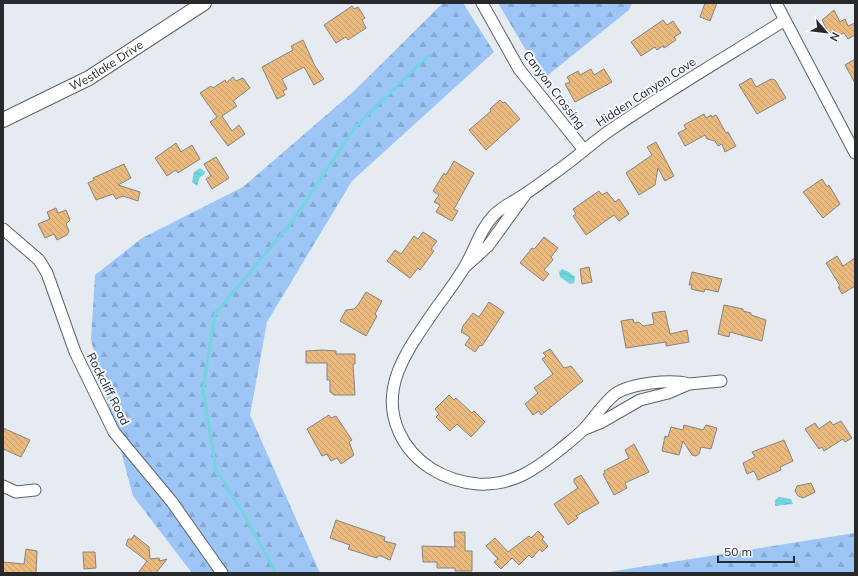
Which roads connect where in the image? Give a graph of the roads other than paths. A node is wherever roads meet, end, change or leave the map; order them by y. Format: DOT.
graph roads {
  1 [pos="204,3"];
  2 [pos="482,3"];
  3 [pos="776,3"];
  4 [pos="785,20"];
  5 [pos="3,120"];
  6 [pos="584,150"];
  7 [pos="855,153"];
  8 [pos="3,229"];
  9 [pos="721,381"];
  10 [pos="689,384"];
  11 [pos="584,429"];
  12 [pos="3,486"];
  13 [pos="35,490"];
  14 [pos="222,573"];
  1 -- 5 [label="street, Westlake Drive"];
  2 -- 6 [label="street, Canyon Crossing"];
  3 -- 4 [label="street"];
  4 -- 6 [label="street, Hidden Canyon Cove"];
  4 -- 7 [label="street"];
  6 -- 11 [label="street, Hidden Canyon Cove"];
  8 -- 14 [label="street, Rockcliff Road"];
  9 -- 10 [label="street, Hidden Canyon Cove"];
  10 -- 11 [label="street, Hidden Canyon Cove"];
  10 -- 11 [label="street, Hidden Canyon Cove"];
  12 -- 13 [label="street"];
}
